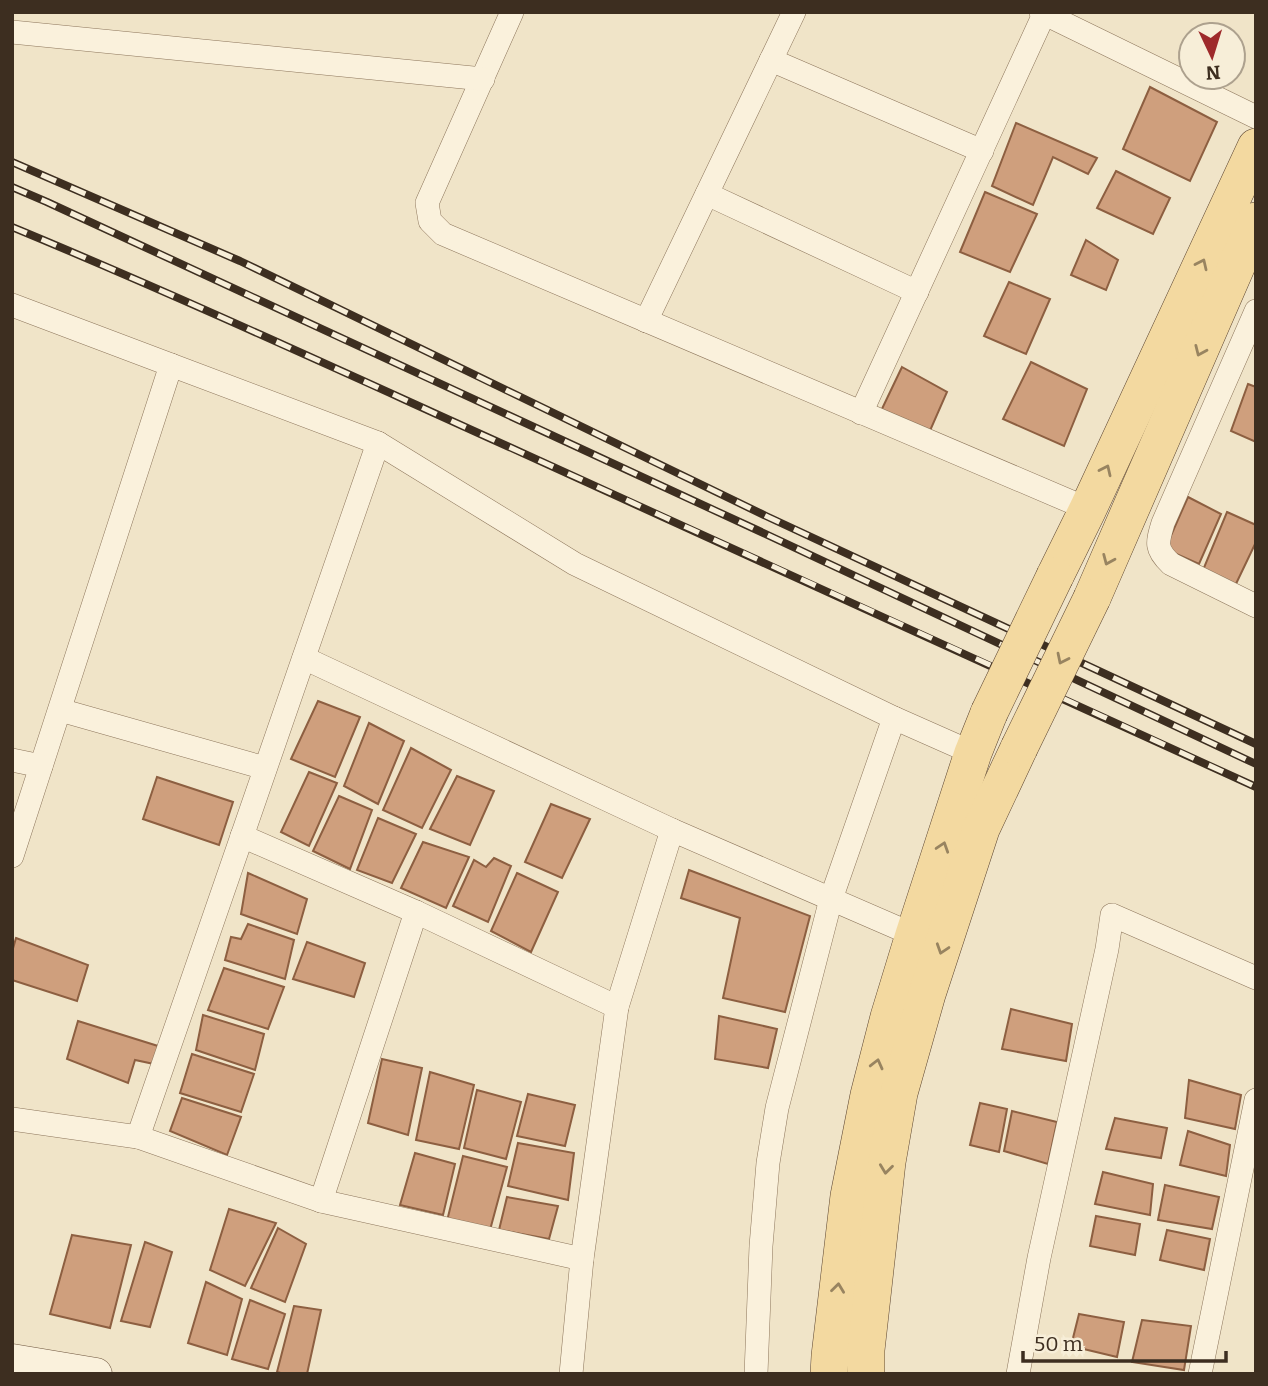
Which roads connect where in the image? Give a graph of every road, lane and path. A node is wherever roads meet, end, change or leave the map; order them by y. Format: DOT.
graph roads {
  1 [pos="512,12"];
  2 [pos="794,12"];
  3 [pos="1044,13"];
  4 [pos="12,32"];
  5 [pos="771,60"];
  6 [pos="483,79"];
  7 [pos="1256,117"];
  8 [pos="1256,147"];
  9 [pos="982,151"];
  10 [pos="707,194"];
  11 [pos="1256,221"];
  12 [pos="917,292"];
  13 [pos="12,306"];
  14 [pos="1256,311"];
  15 [pos="646,321"];
  16 [pos="171,365"];
  17 [pos="861,413"];
  18 [pos="378,443"];
  19 [pos="1088,509"];
  20 [pos="1256,606"];
  21 [pos="304,658"];
  22 [pos="60,710"];
  23 [pos="894,718"];
  24 [pos="973,753"];
  25 [pos="12,760"];
  26 [pos="41,766"];
  27 [pos="265,768"];
  28 [pos="672,830"];
  29 [pos="242,836"];
  30 [pos="12,856"];
  31 [pos="831,899"];
  32 [pos="416,912"];
  33 [pos="914,935"];
  34 [pos="1256,978"];
  35 [pos="617,1007"];
  36 [pos="1256,1100"];
  37 [pos="12,1119"];
  38 [pos="138,1137"];
  39 [pos="1248,1181"];
  40 [pos="321,1202"];
  41 [pos="582,1259"];
  42 [pos="12,1360"];
  43 [pos="96,1374"];
  44 [pos="571,1374"];
  45 [pos="756,1374"];
  46 [pos="830,1374"];
  47 [pos="866,1374"];
  48 [pos="1018,1374"];
  49 [pos="1200,1374"];
  1 -- 6 [label="street"];
  2 -- 5 [label="street"];
  3 -- 7 [label="street"];
  3 -- 9 [label="street"];
  4 -- 6 [label="street"];
  5 -- 9 [label="street"];
  5 -- 10 [label="street"];
  6 -- 15 [label="street"];
  19 -- 8 [label="main road, one-way"];
  9 -- 12 [label="street"];
  10 -- 12 [label="street"];
  10 -- 15 [label="street"];
  11 -- 47 [label="main road, one-way, bridge"];
  12 -- 17 [label="street"];
  13 -- 16 [label="street"];
  14 -- 20 [label="street"];
  15 -- 17 [label="street"];
  16 -- 18 [label="street"];
  16 -- 22 [label="street"];
  17 -- 19 [label="street"];
  18 -- 21 [label="street"];
  18 -- 23 [label="street"];
  19 -- 24 [label="main road, bridge"];
  21 -- 27 [label="street"];
  21 -- 28 [label="street"];
  22 -- 26 [label="street"];
  22 -- 27 [label="street"];
  23 -- 24 [label="street"];
  23 -- 31 [label="street"];
  33 -- 24 [label="main road, one-way"];
  25 -- 26 [label="street"];
  26 -- 30 [label="street"];
  27 -- 29 [label="street"];
  28 -- 31 [label="street"];
  28 -- 35 [label="street"];
  29 -- 32 [label="street"];
  29 -- 38 [label="street"];
  31 -- 33 [label="street"];
  31 -- 45 [label="street"];
  32 -- 35 [label="street"];
  32 -- 40 [label="street"];
  46 -- 33 [label="main road, one-way"];
  34 -- 48 [label="street"];
  35 -- 41 [label="street"];
  36 -- 39 [label="street"];
  37 -- 38 [label="street"];
  38 -- 40 [label="street"];
  39 -- 49 [label="street"];
  40 -- 41 [label="street"];
  41 -- 44 [label="street"];
  42 -- 43 [label="street"];
}
